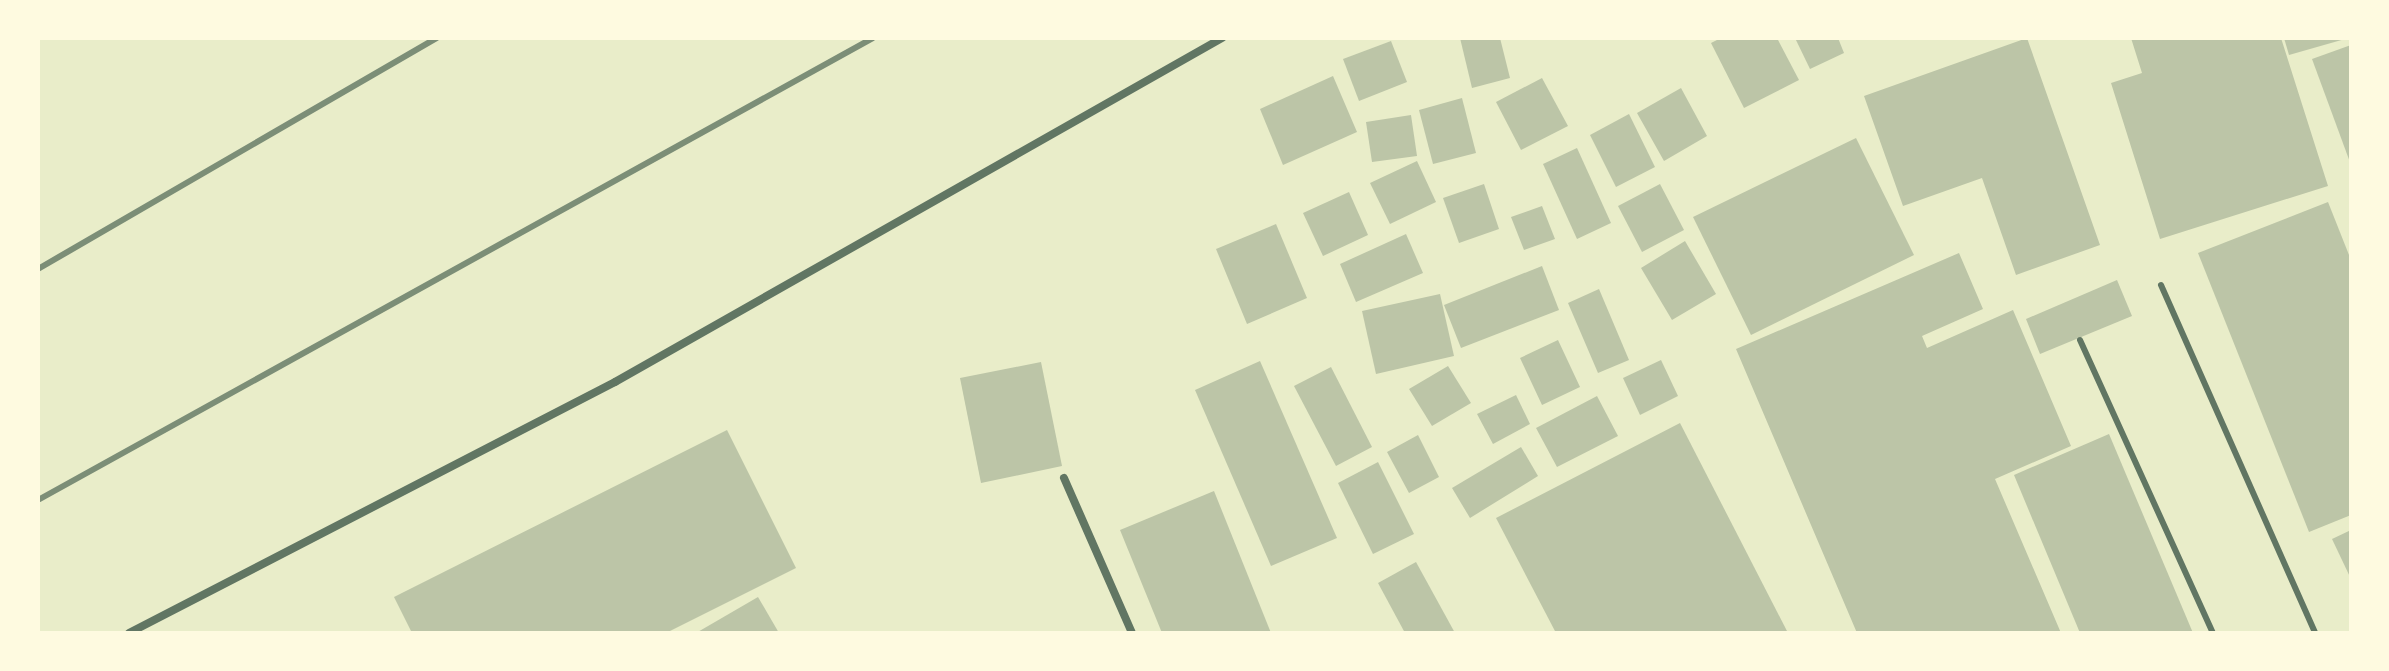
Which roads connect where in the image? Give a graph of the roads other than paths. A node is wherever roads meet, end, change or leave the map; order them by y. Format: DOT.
graph roads {
  1 [pos="1222,38"];
  2 [pos="2161,285"];
  3 [pos="2080,340"];
  4 [pos="1064,478"];
  5 [pos="129,633"];
  6 [pos="1132,633"];
  7 [pos="2213,633"];
  8 [pos="2315,633"];
  1 -- 5 [label="street"];
  2 -- 8 [label="lane"];
  3 -- 7 [label="lane"];
  4 -- 6 [label="street"];
}
